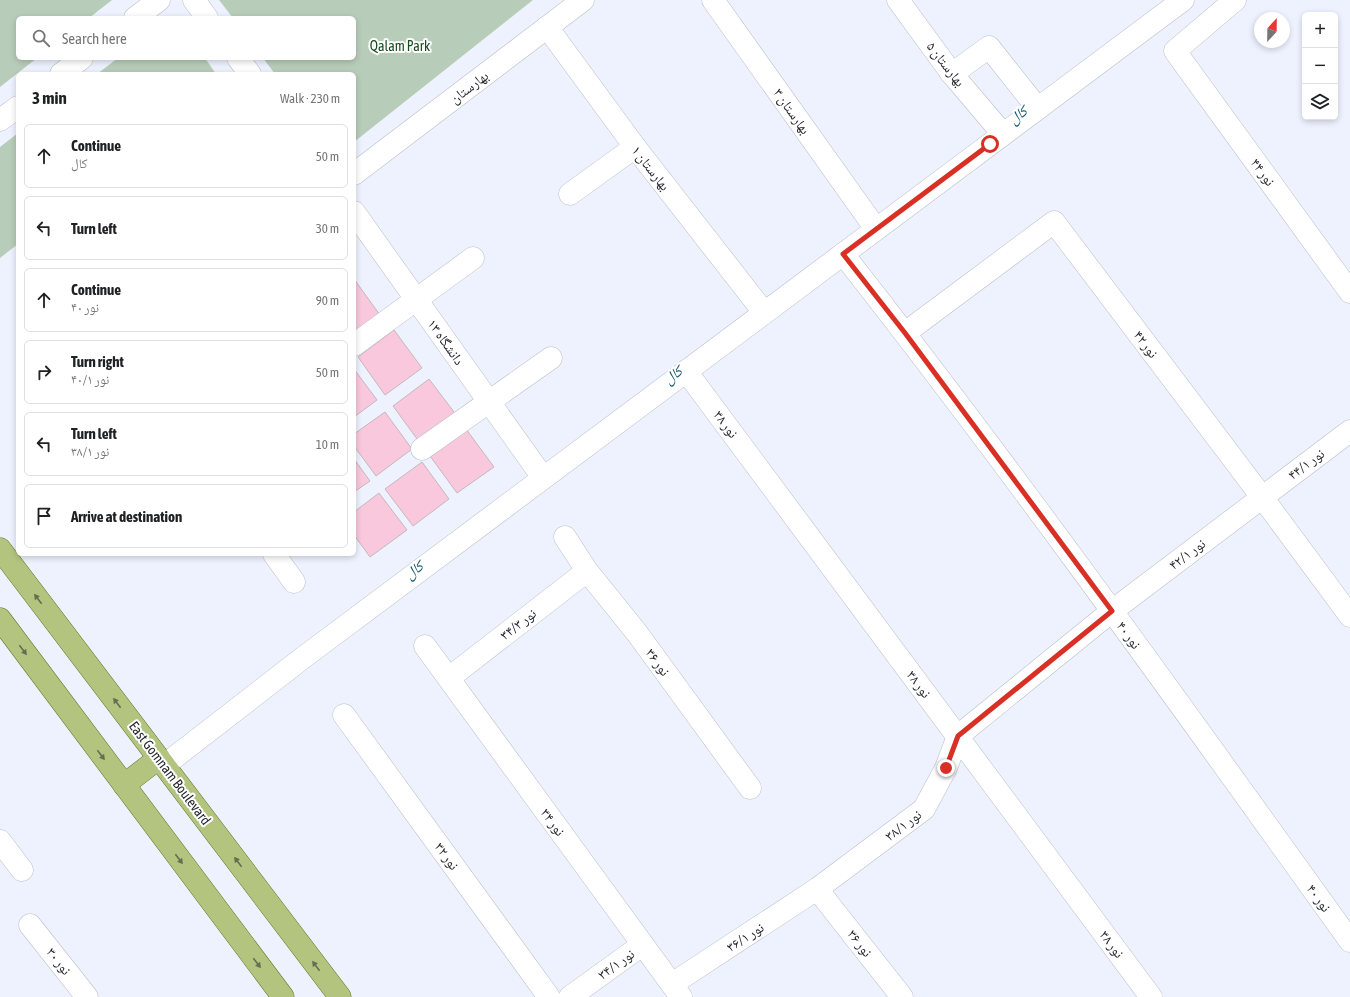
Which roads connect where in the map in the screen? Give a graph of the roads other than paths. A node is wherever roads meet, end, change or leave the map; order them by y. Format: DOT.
graph roads {
  1 [pos="159,0"];
  2 [pos="194,0"];
  3 [pos="583,0"];
  4 [pos="713,0"];
  5 [pos="898,0"];
  6 [pos="1165,0"];
  7 [pos="1183,0"];
  8 [pos="1235,0"];
  9 [pos="138,16"];
  10 [pos="206,16"];
  11 [pos="547,28"];
  12 [pos="79,60"];
  13 [pos="240,60"];
  14 [pos="64,72"];
  15 [pos="248,72"];
  16 [pos="952,74"];
  17 [pos="1031,100"];
  18 [pos="16,108"];
  19 [pos="0,120"];
  20 [pos="997,127"];
  21 [pos="635,147"];
  22 [pos="356,172"];
  23 [pos="570,194"];
  24 [pos="356,215"];
  25 [pos="871,222"];
  26 [pos="843,254"];
  27 [pos="473,258"];
  28 [pos="1350,292"];
  29 [pos="416,299"];
  30 [pos="759,306"];
  31 [pos="905,333"];
  32 [pos="356,344"];
  33 [pos="551,358"];
  34 [pos="686,371"];
  35 [pos="489,402"];
  36 [pos="1350,431"];
  37 [pos="422,449"];
  38 [pos="539,472"];
  39 [pos="1262,497"];
  40 [pos="565,537"];
  41 [pos="0,549"];
  42 [pos="275,556"];
  43 [pos="587,571"];
  44 [pos="294,582"];
  45 [pos="1112,611"];
  46 [pos="1350,616"];
  47 [pos="0,619"];
  48 [pos="425,646"];
  49 [pos="449,678"];
  50 [pos="344,715"];
  51 [pos="958,736"];
  52 [pos="168,754"];
  53 [pos="124,784"];
  54 [pos="750,788"];
  55 [pos="0,841"];
  56 [pos="22,870"];
  57 [pos="817,889"];
  58 [pos="30,925"];
  59 [pos="1350,941"];
  60 [pos="642,945"];
  61 [pos="677,991"];
  62 [pos="87,997"];
  63 [pos="283,997"];
  64 [pos="340,997"];
  65 [pos="549,997"];
  66 [pos="570,997"];
  67 [pos="902,997"];
  68 [pos="1151,997"];
  1 -- 9 [label="street"];
  2 -- 10 [label="street"];
  3 -- 11 [label="street, بهارستان"];
  4 -- 25 [label="street, بهارستان ۳"];
  5 -- 16 [label="street, بهارستان ۵"];
  6 -- 17 [label="street"];
  7 -- 26 [label="street"];
  8 -- 28 [label="street, نور ۴۴"];
  11 -- 21 [label="street, بهارستان ۱"];
  11 -- 22 [label="street, بهارستان"];
  12 -- 14 [label="street"];
  13 -- 15 [label="street"];
  16 -- 17 [label="street"];
  16 -- 20 [label="street, بهارستان ۵"];
  17 -- 20 [label="street"];
  18 -- 19 [label="street"];
  20 -- 25 [label="street"];
  21 -- 23 [label="street"];
  21 -- 30 [label="street, بهارستان ۱"];
  24 -- 29 [label="street, دانشگاه ۱۳"];
  25 -- 30 [label="street"];
  26 -- 31 [label="street, نور ۴۰"];
  26 -- 34 [label="street"];
  27 -- 29 [label="street"];
  29 -- 32 [label="street"];
  29 -- 35 [label="street, دانشگاه ۱۳"];
  30 -- 38 [label="street"];
  31 -- 39 [label="street, نور ۴۲"];
  31 -- 45 [label="street, نور ۴۰"];
  33 -- 35 [label="street"];
  34 -- 51 [label="street, نور ۳۸"];
  34 -- 52 [label="street"];
  35 -- 37 [label="street"];
  35 -- 38 [label="street, دانشگاه ۱۳"];
  36 -- 39 [label="street, نور ۴۴/۱"];
  38 -- 52 [label="street"];
  39 -- 45 [label="street, نور ۴۲/۱"];
  39 -- 46 [label="street, نور ۴۲"];
  40 -- 43 [label="street, نور ۳۶"];
  52 -- 41 [label="main road, East Gomnam Boulevard, one-way"];
  42 -- 44 [label="street"];
  43 -- 49 [label="street, نور ۳۴/۳"];
  43 -- 54 [label="street, نور ۳۶"];
  45 -- 51 [label="street, نور ۴۲/۱"];
  45 -- 59 [label="street, نور ۴۰"];
  47 -- 53 [label="main road, one-way"];
  48 -- 49 [label="street, نور ۳۴"];
  49 -- 60 [label="street, نور ۳۴"];
  50 -- 65 [label="street, نور ۳۲"];
  51 -- 57 [label="street, نور ۳۸/۱"];
  51 -- 68 [label="street, نور ۳۸"];
  52 -- 53 [label="main road"];
  64 -- 52 [label="main road, East Gomnam Boulevard, one-way"];
  53 -- 63 [label="main road, one-way"];
  55 -- 56 [label="street"];
  57 -- 61 [label="street, نور ۳۶/۱"];
  57 -- 67 [label="street, نور ۳۶"];
  58 -- 62 [label="street, نور ۳۰"];
  60 -- 61 [label="street, نور ۳۴"];
  60 -- 66 [label="street, نور ۳۴/۱"];
}
